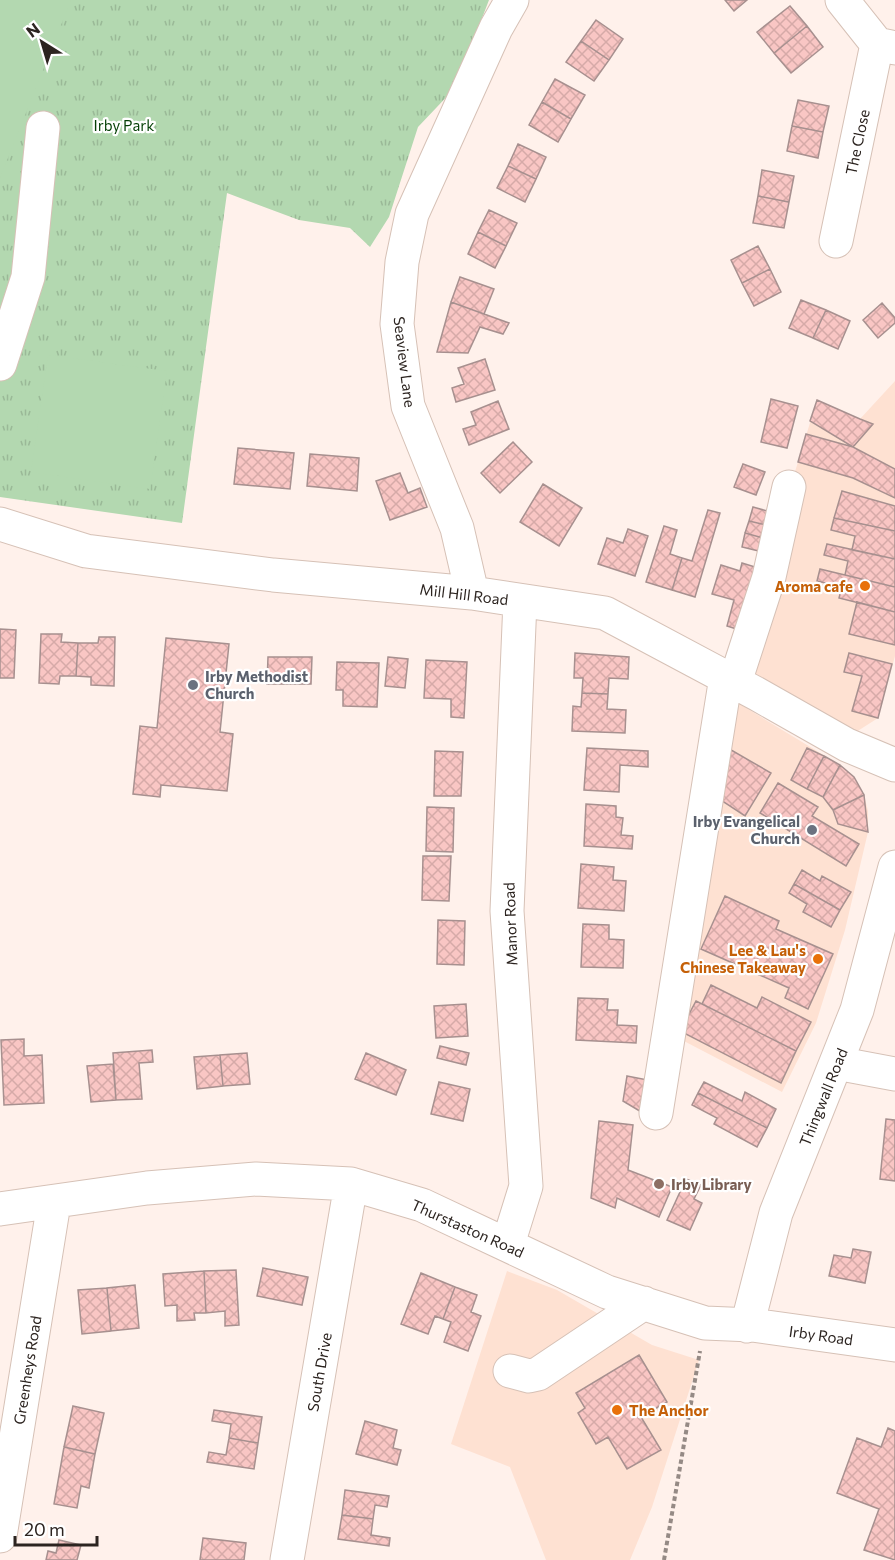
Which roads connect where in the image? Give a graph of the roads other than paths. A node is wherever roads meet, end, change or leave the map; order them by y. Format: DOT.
graph roads {
  1 [pos="512,0"];
  2 [pos="842,0"];
  3 [pos="886,46"];
  4 [pos="43,128"];
  5 [pos="836,241"];
  6 [pos="0,364"];
  7 [pos="789,487"];
  8 [pos="0,524"];
  9 [pos="472,593"];
  10 [pos="520,601"];
  11 [pos="730,680"];
  12 [pos="895,765"];
  13 [pos="895,867"];
  14 [pos="836,1063"];
  15 [pos="895,1074"];
  16 [pos="656,1113"];
  17 [pos="351,1184"];
  18 [pos="54,1203"];
  19 [pos="0,1209"];
  20 [pos="508,1244"];
  21 [pos="644,1303"];
  22 [pos="747,1326"];
  23 [pos="895,1345"];
  24 [pos="510,1371"];
  25 [pos="0,1536"];
  26 [pos="288,1560"];
  1 -- 9 [label="street, Seaview Lane"];
  2 -- 3 [label="street"];
  3 -- 5 [label="street, The Close"];
  4 -- 6 [label="street"];
  7 -- 11 [label="street"];
  8 -- 9 [label="street, Mill Hill Road"];
  9 -- 10 [label="street, Mill Hill Road"];
  10 -- 11 [label="street, Mill Hill Road"];
  10 -- 20 [label="street, Manor Road"];
  11 -- 12 [label="street, Mill Hill Road"];
  11 -- 16 [label="street"];
  13 -- 14 [label="street, Thingwall Road"];
  14 -- 15 [label="street"];
  14 -- 22 [label="street, Thingwall Road"];
  17 -- 18 [label="street, Thurstaston Road"];
  17 -- 20 [label="street, Thurstaston Road"];
  17 -- 26 [label="street, South Drive"];
  18 -- 19 [label="street, Thurstaston Road"];
  18 -- 25 [label="street, Greenheys Road"];
  20 -- 21 [label="street, Thurstaston Road"];
  21 -- 22 [label="street, Thurstaston Road"];
  21 -- 24 [label="street"];
  22 -- 23 [label="street, Irby Road"];
}
